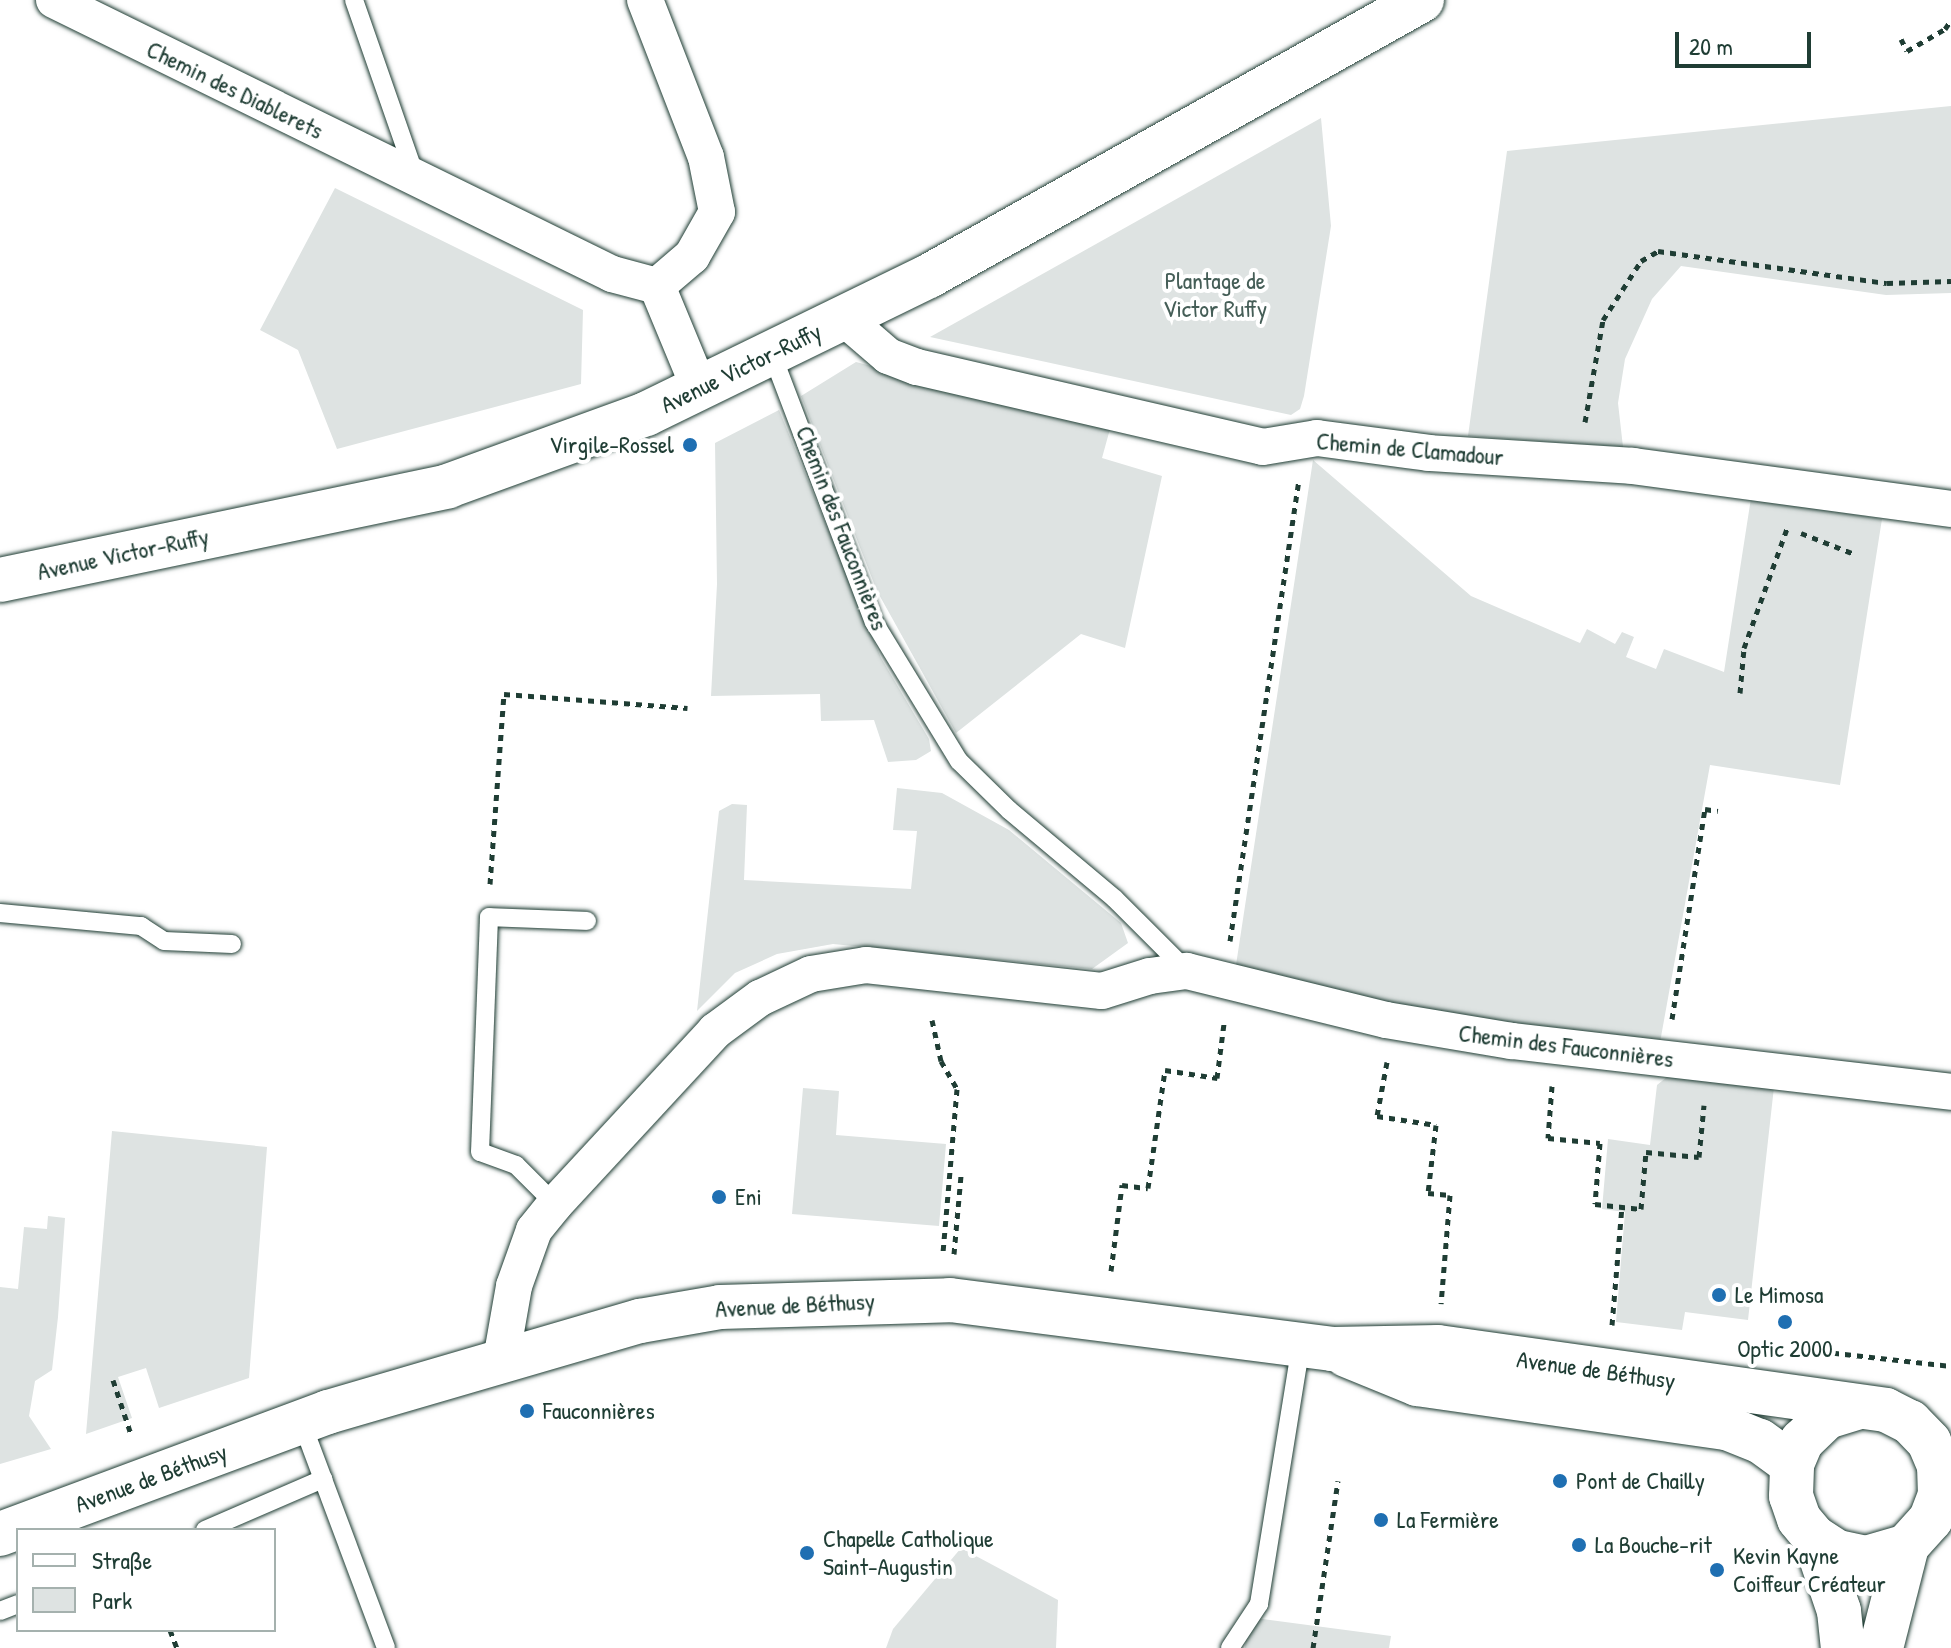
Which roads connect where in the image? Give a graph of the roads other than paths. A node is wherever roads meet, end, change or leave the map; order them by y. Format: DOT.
graph roads {
  1 [pos="54,0"];
  2 [pos="354,0"];
  3 [pos="645,0"];
  4 [pos="1422,0"];
  5 [pos="416,179"];
  6 [pos="657,286"];
  7 [pos="844,318"];
  8 [pos="772,354"];
  9 [pos="700,390"];
  10 [pos="1951,509"];
  11 [pos="0,580"];
  12 [pos="0,913"];
  13 [pos="587,921"];
  14 [pos="232,944"];
  15 [pos="1187,971"];
  16 [pos="1951,1092"];
  17 [pos="555,1204"];
  18 [pos="1317,1348"];
  19 [pos="501,1360"];
  20 [pos="1860,1407"];
  21 [pos="302,1423"];
  22 [pos="1940,1443"];
  23 [pos="1792,1464"];
  24 [pos="323,1479"];
  25 [pos="16,1528"];
  26 [pos="210,1528"];
  27 [pos="1930,1528"];
  28 [pos="1814,1537"];
  29 [pos="386,1648"];
  30 [pos="1230,1648"];
  31 [pos="1843,1648"];
  32 [pos="1881,1648"];
  1 -- 5 [label="street, Chemin des Diablerets"];
  2 -- 5 [label="lane"];
  3 -- 6 [label="street"];
  4 -- 7 [label="street, Avenue Victor-Ruffy"];
  5 -- 6 [label="street, Chemin des Diablerets"];
  6 -- 9 [label="street"];
  7 -- 8 [label="street, Avenue Victor-Ruffy"];
  7 -- 10 [label="street, Chemin de Clamadour"];
  8 -- 9 [label="street, Avenue Victor-Ruffy"];
  8 -- 15 [label="lane, Chemin des Fauconnières"];
  9 -- 11 [label="street, Avenue Victor-Ruffy"];
  12 -- 14 [label="lane"];
  13 -- 17 [label="lane"];
  15 -- 16 [label="street, Chemin des Fauconnières"];
  15 -- 17 [label="street, Chemin des Fauconnières"];
  17 -- 19 [label="street, Chemin des Fauconnières"];
  18 -- 19 [label="street, Avenue de Béthusy"];
  18 -- 20 [label="street, Avenue de Béthusy"];
  18 -- 23 [label="street, Avenue de Béthusy"];
  18 -- 30 [label="lane"];
  19 -- 21 [label="street, Avenue de Béthusy"];
  20 -- 22 [label="street, Avenue de Béthusy"];
  20 -- 23 [label="street"];
  21 -- 24 [label="lane"];
  21 -- 25 [label="street, Avenue de Béthusy"];
  22 -- 27 [label="street, Avenue de Béthusy"];
  23 -- 28 [label="street"];
  24 -- 26 [label="lane"];
  24 -- 29 [label="lane"];
  27 -- 28 [label="street"];
  27 -- 32 [label="street, Avenue de Béthusy"];
  28 -- 31 [label="street"];
}
